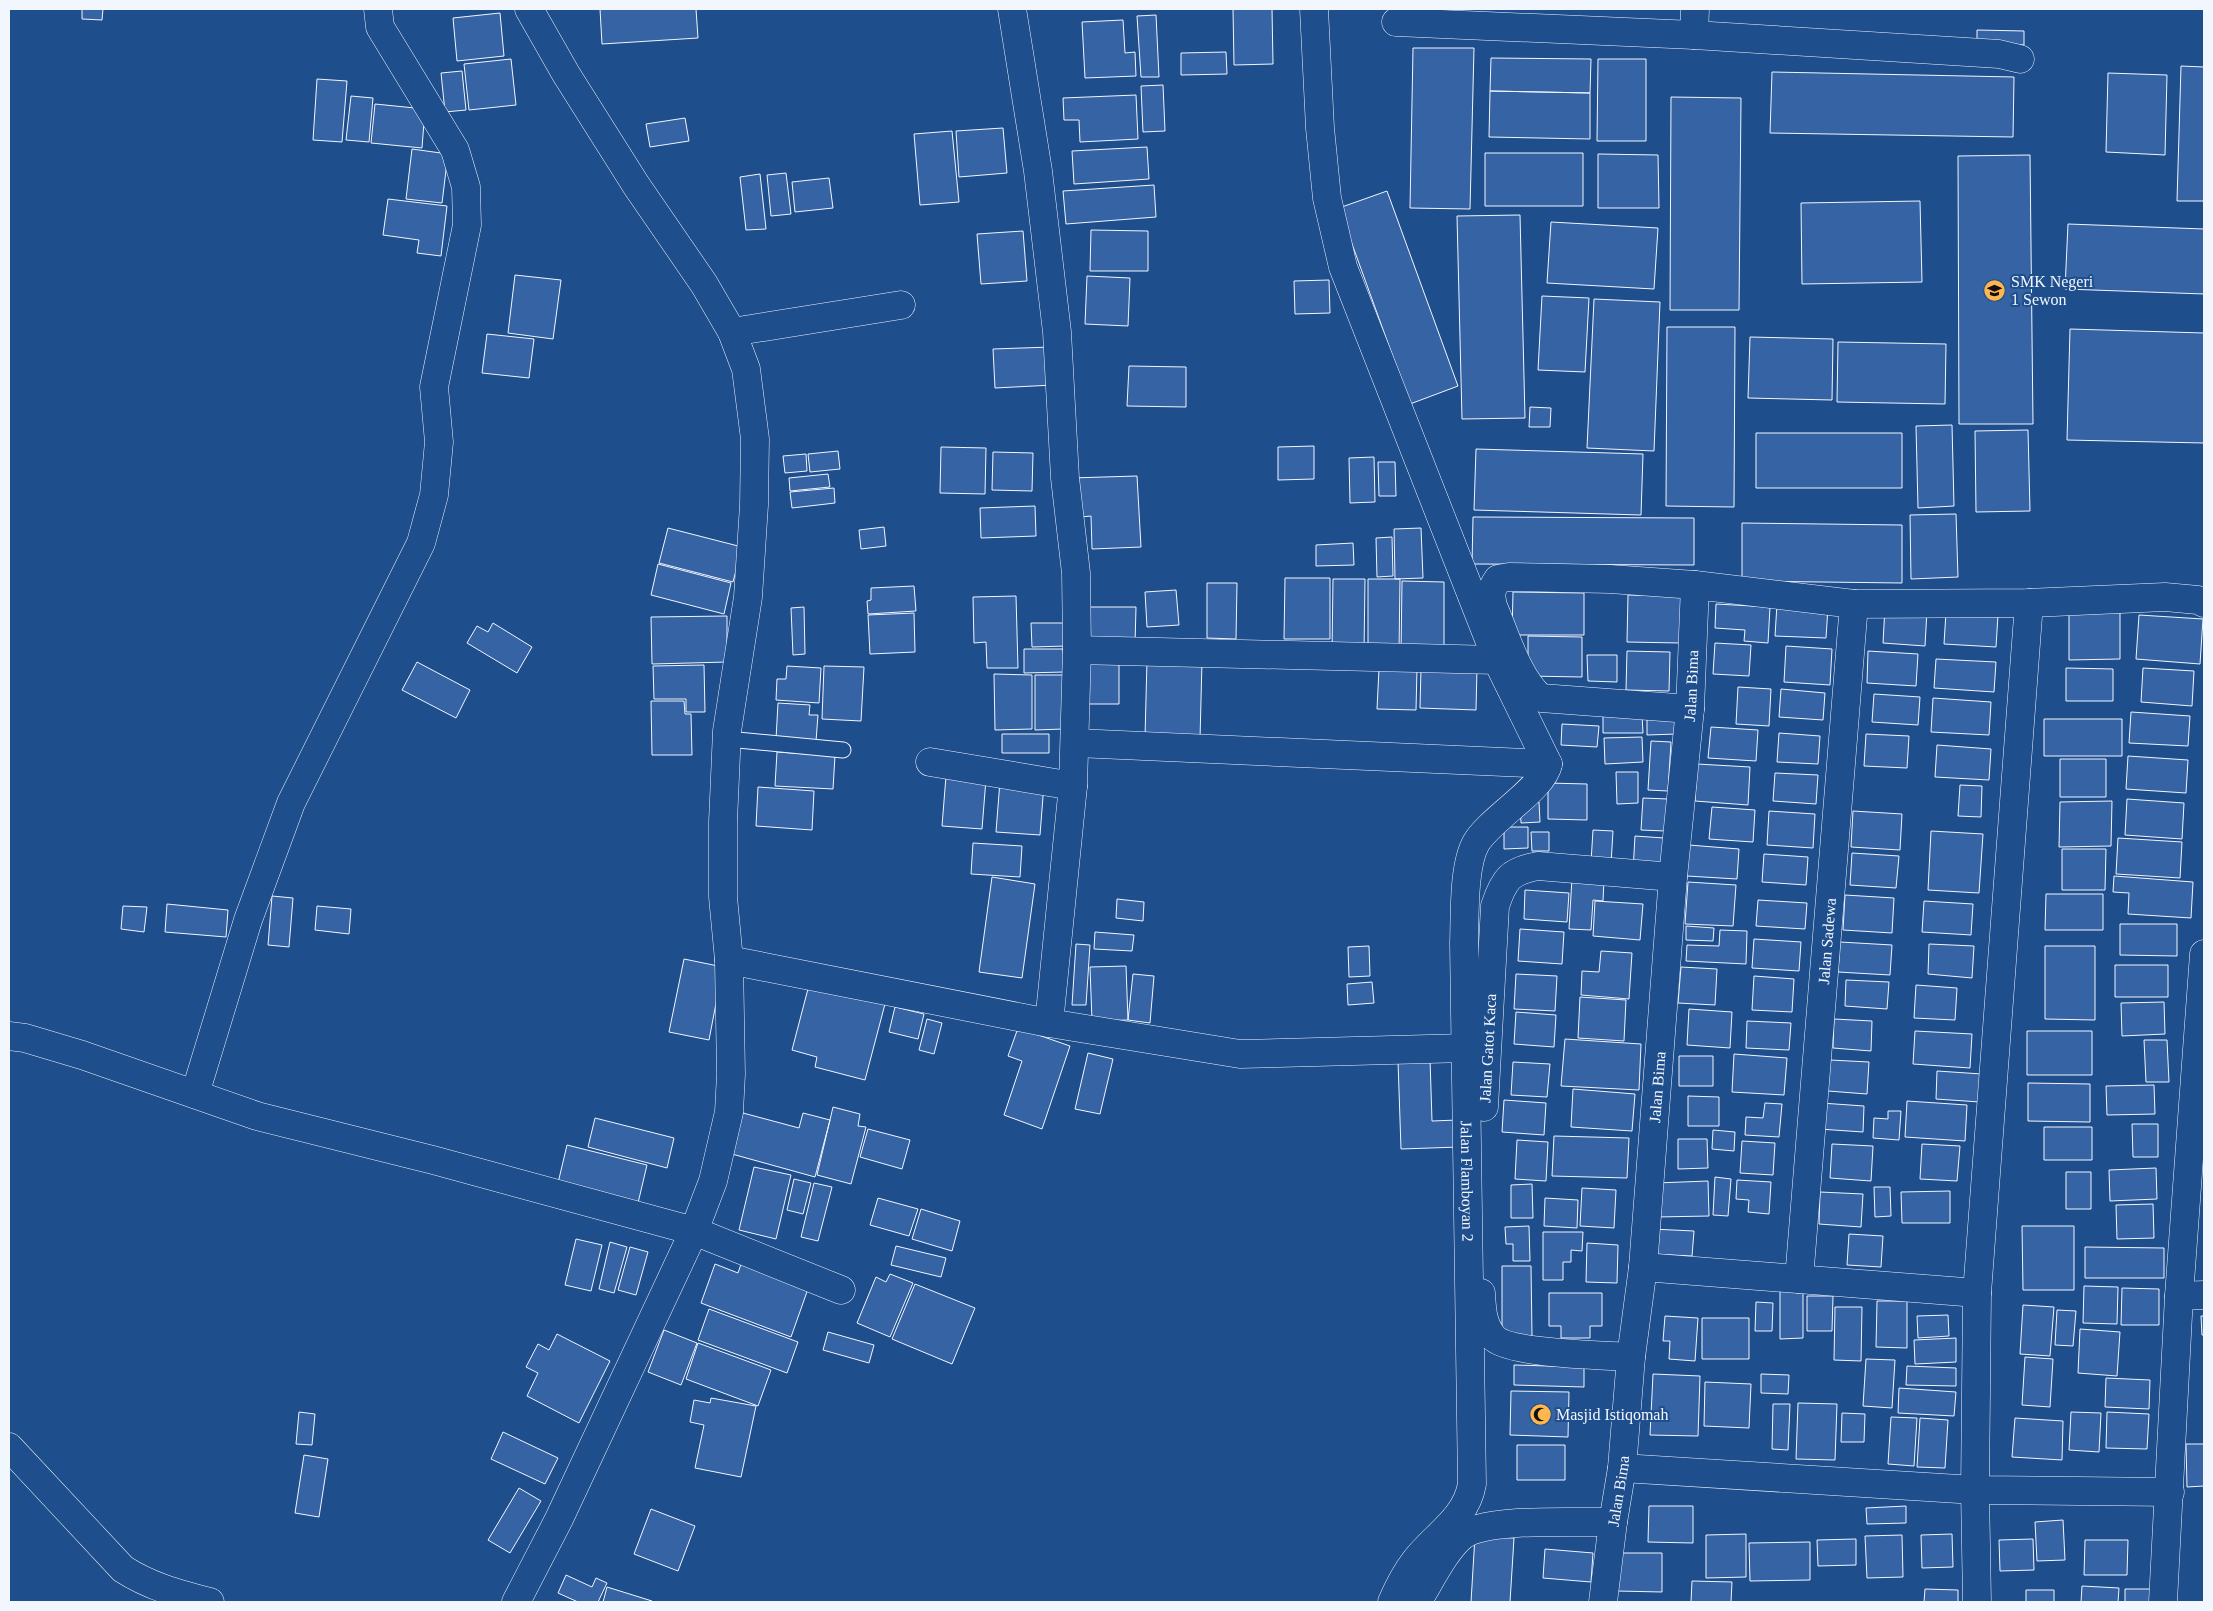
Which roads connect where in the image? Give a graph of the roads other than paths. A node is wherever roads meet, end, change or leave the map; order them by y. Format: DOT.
graph roads {
  1 [pos="378,9"];
  2 [pos="530,9"];
  3 [pos="1012,9"];
  4 [pos="1314,9"];
  5 [pos="1396,22"];
  6 [pos="1694,22"];
  7 [pos="2020,59"];
  8 [pos="901,305"];
  9 [pos="732,332"];
  10 [pos="1701,586"];
  11 [pos="2029,603"];
  12 [pos="2204,603"];
  13 [pos="1854,604"];
  14 [pos="1077,650"];
  15 [pos="1497,660"];
  16 [pos="1690,710"];
  17 [pos="727,739"];
  18 [pos="1076,743"];
  19 [pos="843,750"];
  20 [pos="930,762"];
  21 [pos="1548,764"];
  22 [pos="1074,786"];
  23 [pos="1673,877"];
  24 [pos="2204,954"];
  25 [pos="730,960"];
  26 [pos="1049,1023"];
  27 [pos="9,1036"];
  28 [pos="1466,1048"];
  29 [pos="195,1094"];
  30 [pos="694,1231"];
  31 [pos="1643,1267"];
  32 [pos="1798,1279"];
  33 [pos="841,1290"];
  34 [pos="1977,1292"];
  35 [pos="2192,1295"];
  36 [pos="1631,1357"];
  37 [pos="9,1447"];
  38 [pos="1622,1468"];
  39 [pos="1975,1490"];
  40 [pos="2170,1492"];
  41 [pos="1613,1522"];
  42 [pos="210,1602"];
  43 [pos="516,1602"];
  44 [pos="1392,1602"];
  45 [pos="1417,1602"];
  46 [pos="1603,1602"];
  47 [pos="1977,1602"];
  48 [pos="2163,1602"];
  1 -- 29 [label="street"];
  2 -- 9 [label="street"];
  3 -- 14 [label="street"];
  4 -- 15 [label="street"];
  5 -- 6 [label="street"];
  6 -- 7 [label="street"];
  8 -- 9 [label="street"];
  9 -- 17 [label="street"];
  10 -- 13 [label="street"];
  10 -- 16 [label="street, Jalan Bima"];
  10 -- 16 [label="street"];
  11 -- 12 [label="street"];
  11 -- 13 [label="street"];
  11 -- 34 [label="street"];
  13 -- 32 [label="street, Jalan Sadewa"];
  14 -- 15 [label="street"];
  14 -- 18 [label="street"];
  15 -- 21 [label="street"];
  16 -- 23 [label="street, Jalan Bima"];
  17 -- 19 [label="lane"];
  17 -- 25 [label="street"];
  18 -- 21 [label="street"];
  18 -- 22 [label="street"];
  20 -- 22 [label="street"];
  21 -- 28 [label="street, Jalan Flamboyan 2"];
  22 -- 26 [label="street"];
  23 -- 31 [label="street, Jalan Bima"];
  23 -- 36 [label="street, Jalan Gatot Kaca"];
  24 -- 35 [label="street"];
  25 -- 26 [label="street"];
  25 -- 30 [label="street"];
  26 -- 28 [label="street"];
  27 -- 29 [label="street"];
  28 -- 44 [label="street, Jalan Flamboyan 2"];
  29 -- 30 [label="street"];
  30 -- 33 [label="street"];
  30 -- 43 [label="street"];
  31 -- 32 [label="street"];
  31 -- 36 [label="street, Jalan Bima"];
  32 -- 34 [label="street"];
  34 -- 39 [label="street"];
  35 -- 40 [label="street"];
  36 -- 38 [label="street, Jalan Bima"];
  37 -- 42 [label="street"];
  38 -- 39 [label="street"];
  38 -- 41 [label="street, Jalan Bima"];
  39 -- 40 [label="street"];
  39 -- 47 [label="street"];
  40 -- 48 [label="street"];
  41 -- 45 [label="street"];
  41 -- 46 [label="street, Jalan Bima"];
}
